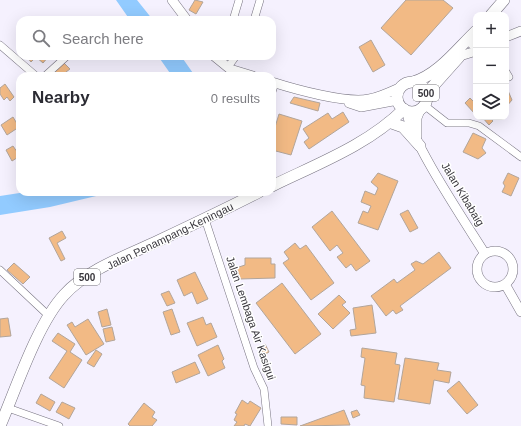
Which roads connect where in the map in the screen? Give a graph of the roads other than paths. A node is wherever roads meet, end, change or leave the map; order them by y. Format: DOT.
graph roads {
  1 [pos="172,0"];
  2 [pos="239,0"];
  3 [pos="260,0"];
  4 [pos="504,0"];
  5 [pos="494,12"];
  6 [pos="497,12"];
  7 [pos="184,16"];
  8 [pos="234,16"];
  9 [pos="255,16"];
  10 [pos="521,31"];
  11 [pos="473,34"];
  12 [pos="509,36"];
  13 [pos="0,45"];
  14 [pos="473,45"];
  15 [pos="460,51"];
  16 [pos="16,59"];
  17 [pos="17,60"];
  18 [pos="63,60"];
  19 [pos="221,60"];
  20 [pos="31,72"];
  21 [pos="49,72"];
  22 [pos="245,72"];
  23 [pos="413,82"];
  24 [pos="276,87"];
  25 [pos="426,94"];
  26 [pos="396,103"];
  27 [pos="423,107"];
  28 [pos="389,122"];
  29 [pos="370,136"];
  30 [pos="420,146"];
  31 [pos="521,157"];
  32 [pos="276,184"];
  33 [pos="246,196"];
  34 [pos="205,219"];
  35 [pos="485,254"];
  36 [pos="0,270"];
  37 [pos="505,284"];
  38 [pos="521,312"];
  39 [pos="49,316"];
  40 [pos="8,408"];
  41 [pos="0,426"];
  42 [pos="59,426"];
  43 [pos="268,426"];
  1 -- 7 [label="street"];
  2 -- 8 [label="street"];
  3 -- 9 [label="street"];
  4 -- 5 [label="main road"];
  4 -- 6 [label="main road"];
  10 -- 12 [label="street"];
  11 -- 15 [label="main road, 500"];
  13 -- 16 [label="street"];
  14 -- 15 [label="main road"];
  15 -- 23 [label="main road, 500"];
  15 -- 25 [label="main road, 500"];
  17 -- 20 [label="street"];
  18 -- 21 [label="street"];
  19 -- 22 [label="street"];
  23 -- 25 [label="main road, 500"];
  23 -- 26 [label="main road, 500"];
  24 -- 26 [label="street"];
  25 -- 27 [label="main road, 500"];
  26 -- 27 [label="main road, 500"];
  26 -- 28 [label="main road, 500"];
  26 -- 29 [label="main road, 500"];
  26 -- 30 [label="street, Jalan Kibabaig"];
  27 -- 30 [label="street, Jalan Kibabaig"];
  27 -- 31 [label="street"];
  28 -- 29 [label="main road, 500"];
  28 -- 30 [label="main road"];
  29 -- 32 [label="main road, 500"];
  30 -- 35 [label="street, Jalan Kibabaig"];
  33 -- 34 [label="main road, Jalan Penampang-Keningau / 500"];
  34 -- 39 [label="main road, Jalan Penampang-Keningau / 500"];
  34 -- 43 [label="street, Jalan Lembaga Air Kasigui"];
  35 -- 37 [label="street"];
  35 -- 37 [label="street"];
  36 -- 39 [label="street"];
  37 -- 38 [label="street"];
  39 -- 40 [label="main road, Jalan Penampang-Keningau / 500"];
  40 -- 41 [label="main road, Jalan Penampang-Keningau / 500"];
  40 -- 42 [label="street"];
}
